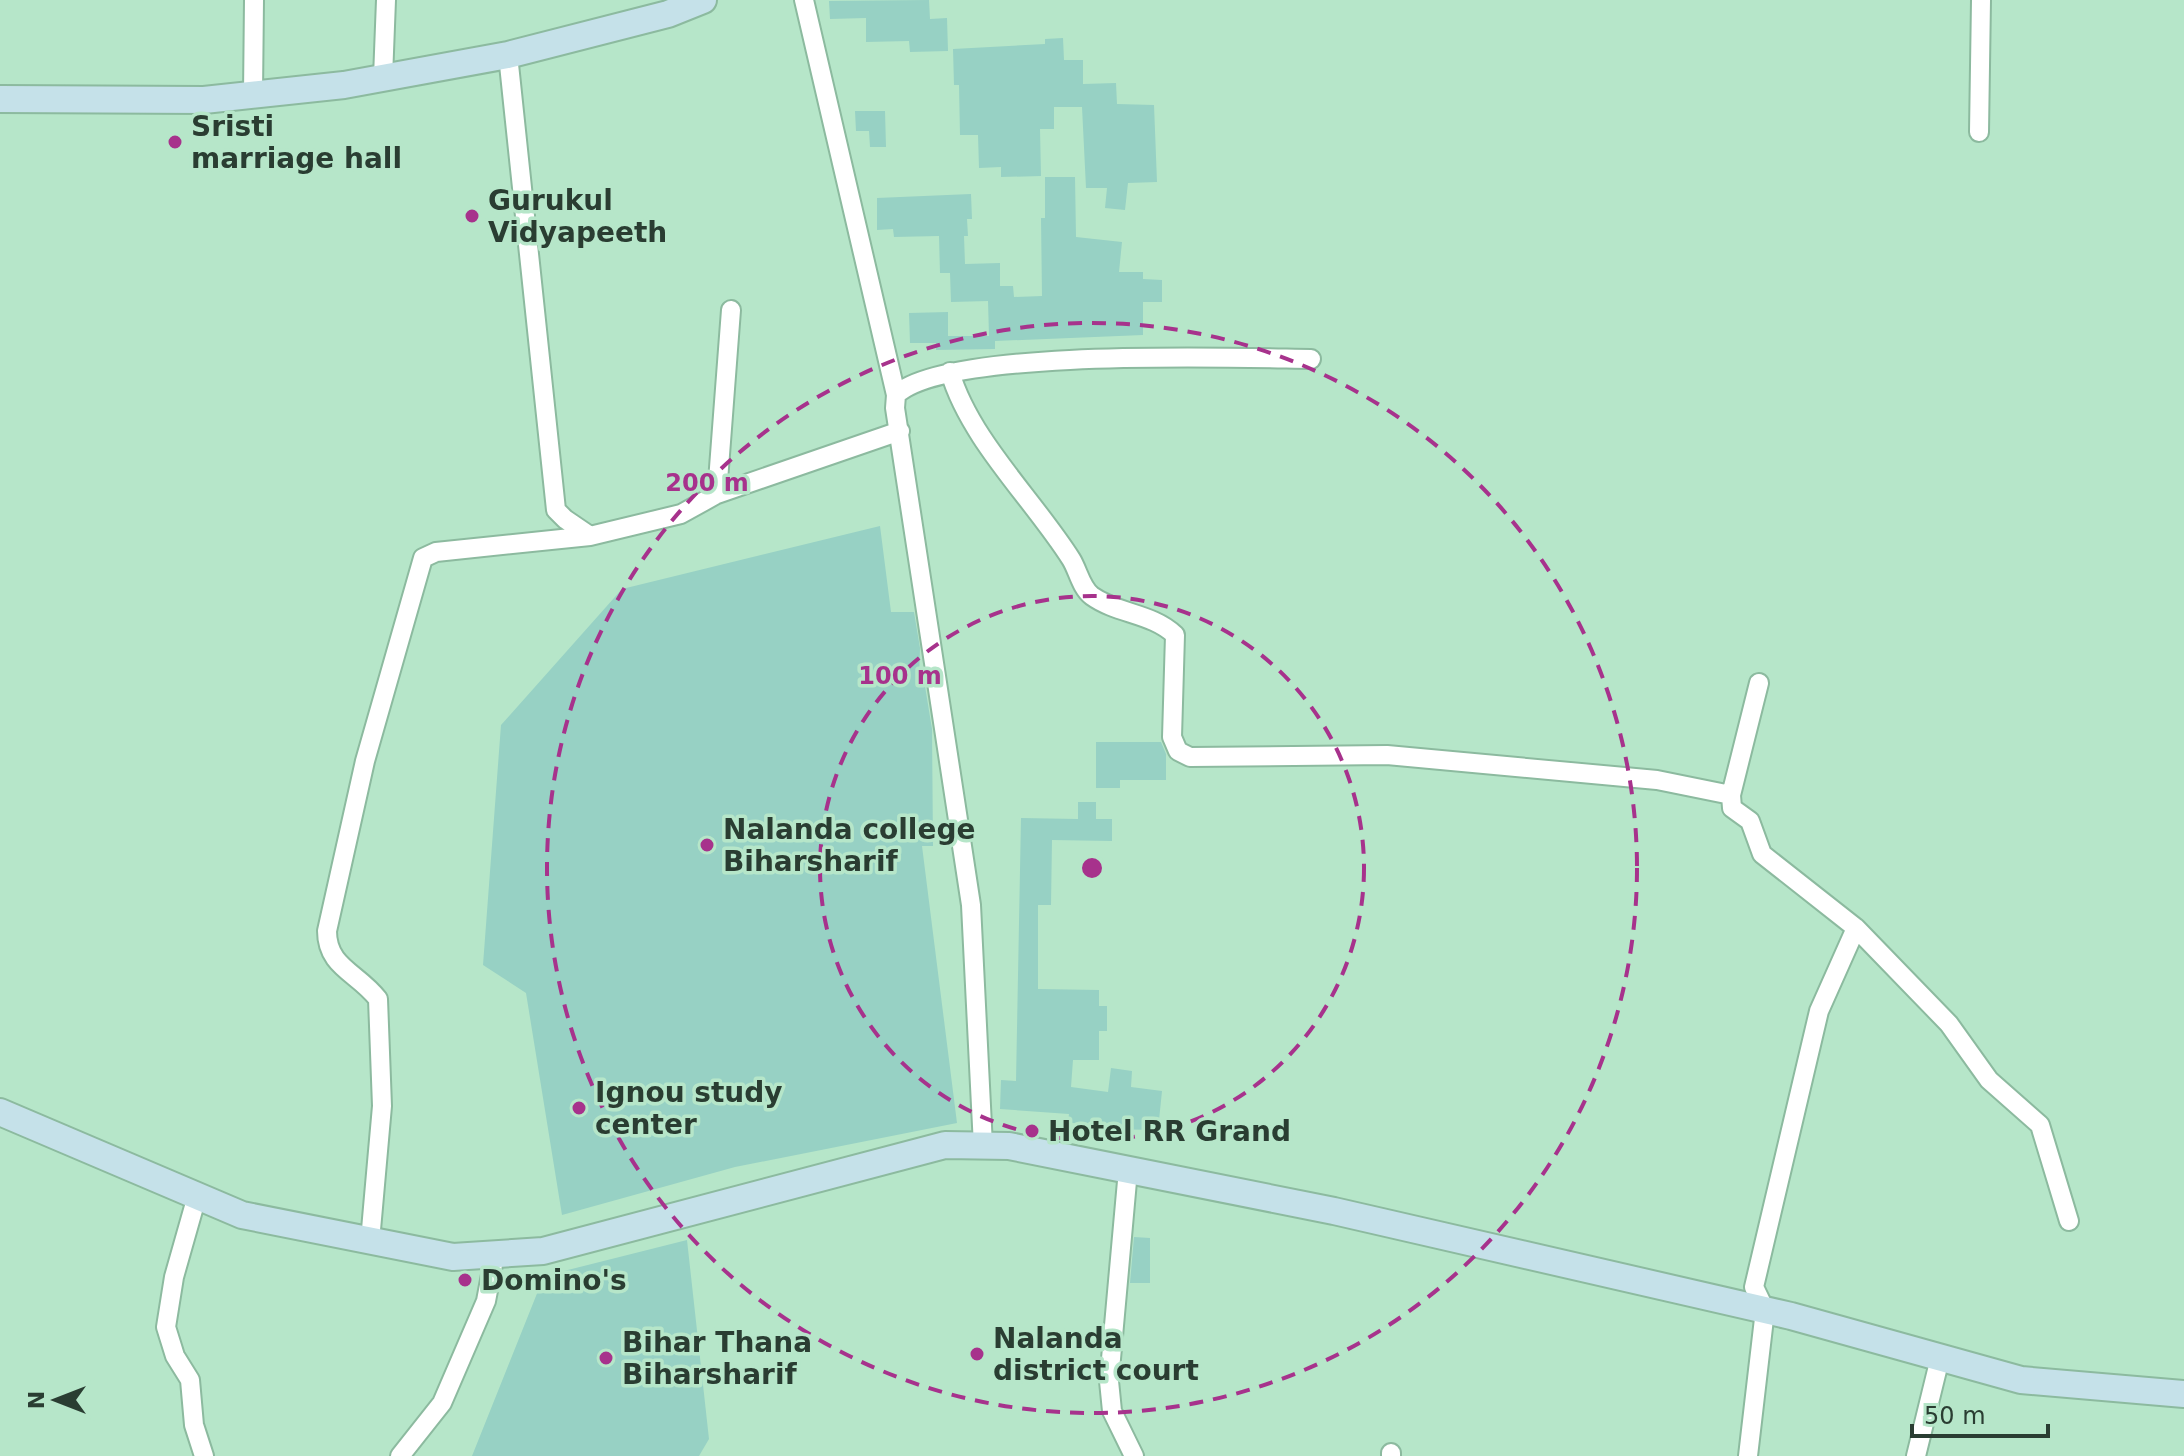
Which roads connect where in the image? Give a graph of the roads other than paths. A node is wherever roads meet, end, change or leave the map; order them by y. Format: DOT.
graph roads {
  1 [pos="254,0"];
  2 [pos="386,0"];
  3 [pos="703,0"];
  4 [pos="804,0"];
  5 [pos="1981,0"];
  6 [pos="508,55"];
  7 [pos="383,78"];
  8 [pos="253,94"];
  9 [pos="0,99"];
  10 [pos="1979,132"];
  11 [pos="731,310"];
  12 [pos="1311,359"];
  13 [pos="950,372"];
  14 [pos="896,395"];
  15 [pos="900,431"];
  16 [pos="717,494"];
  17 [pos="590,536"];
  18 [pos="1759,683"];
  19 [pos="1731,795"];
  20 [pos="1856,928"];
  21 [pos="0,1112"];
  22 [pos="983,1146"];
  23 [pos="1128,1170"];
  24 [pos="197,1196"];
  25 [pos="2069,1221"];
  26 [pos="370,1241"];
  27 [pos="495,1254"];
  28 [pos="1765,1310"];
  29 [pos="1940,1358"];
  30 [pos="2184,1394"];
  31 [pos="204,1456"];
  32 [pos="400,1456"];
  33 [pos="1134,1456"];
  34 [pos="1748,1456"];
  35 [pos="1916,1456"];
  1 -- 8 [label="street"];
  2 -- 7 [label="street"];
  3 -- 6 [label="main road"];
  4 -- 14 [label="street"];
  5 -- 10 [label="street"];
  6 -- 7 [label="main road"];
  6 -- 17 [label="street"];
  7 -- 8 [label="main road"];
  8 -- 9 [label="main road"];
  11 -- 16 [label="street"];
  12 -- 13 [label="street"];
  13 -- 14 [label="street"];
  13 -- 19 [label="street"];
  14 -- 15 [label="street"];
  15 -- 16 [label="street"];
  15 -- 22 [label="street"];
  16 -- 17 [label="street"];
  17 -- 26 [label="street"];
  18 -- 19 [label="street"];
  19 -- 20 [label="street"];
  20 -- 25 [label="street"];
  20 -- 28 [label="street"];
  21 -- 24 [label="main road"];
  22 -- 23 [label="main road"];
  22 -- 27 [label="main road"];
  23 -- 28 [label="main road"];
  23 -- 33 [label="street"];
  24 -- 26 [label="main road"];
  24 -- 31 [label="street"];
  26 -- 27 [label="main road"];
  27 -- 32 [label="street"];
  28 -- 29 [label="main road"];
  28 -- 34 [label="street"];
  29 -- 30 [label="main road"];
  29 -- 35 [label="street"];
}
